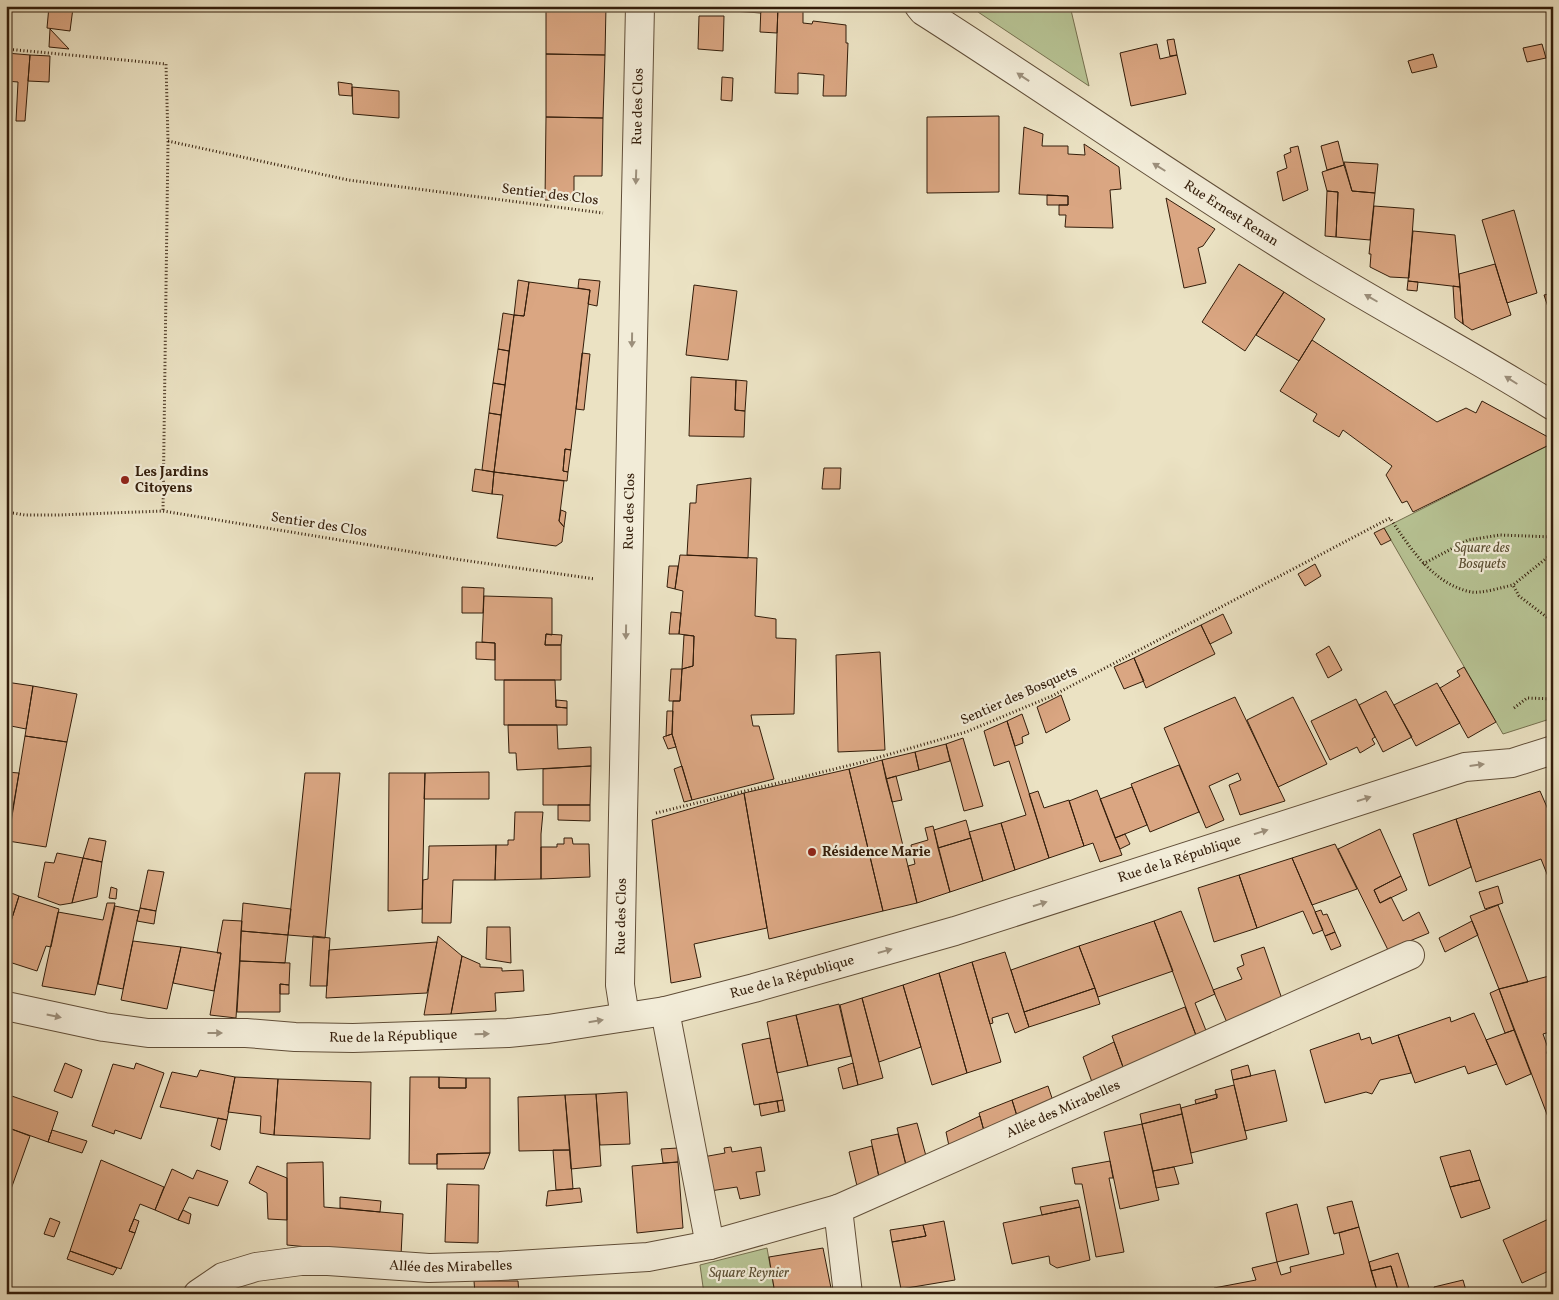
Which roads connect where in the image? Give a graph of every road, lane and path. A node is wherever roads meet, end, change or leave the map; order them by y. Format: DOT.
graph roads {
  1 [pos="640,6"];
  2 [pos="919,6"];
  3 [pos="6,49"];
  4 [pos="168,141"];
  5 [pos="635,217"];
  6 [pos="1553,406"];
  7 [pos="163,511"];
  8 [pos="6,512"];
  9 [pos="1553,537"];
  10 [pos="1553,553"];
  11 [pos="1423,564"];
  12 [pos="628,584"];
  13 [pos="1513,585"];
  14 [pos="1553,622"];
  15 [pos="1553,699"];
  16 [pos="1514,708"];
  17 [pos="1553,750"];
  18 [pos="623,815"];
  19 [pos="1410,954"];
  20 [pos="6,1006"];
  21 [pos="665,1011"];
  22 [pos="625,1016"];
  23 [pos="838,1208"];
  24 [pos="710,1245"];
  25 [pos="198,1294"];
  26 [pos="848,1294"];
  1 -- 5 [label="street, Rue des Clos, one-way"];
  6 -- 2 [label="street, Rue Ernest Renan, one-way"];
  3 -- 4 [label="path"];
  4 -- 5 [label="path, Sentier des Clos"];
  4 -- 7 [label="path"];
  5 -- 12 [label="street, Rue des Clos, one-way"];
  7 -- 8 [label="path, Sentier des Clos"];
  7 -- 12 [label="path, Sentier des Clos"];
  9 -- 11 [label="path"];
  10 -- 13 [label="path"];
  11 -- 13 [label="path"];
  11 -- 18 [label="path, Sentier des Bosquets"];
  12 -- 18 [label="street, Rue des Clos, one-way"];
  13 -- 14 [label="path"];
  15 -- 16 [label="path"];
  21 -- 17 [label="street, Rue de la République, one-way"];
  18 -- 22 [label="street, Rue des Clos"];
  19 -- 23 [label="street, Allée des Mirabelles"];
  20 -- 22 [label="street, Rue de la République, one-way"];
  21 -- 22 [label="street, Rue de la République"];
  21 -- 24 [label="street"];
  23 -- 24 [label="street, Allée des Mirabelles"];
  23 -- 26 [label="street"];
  24 -- 25 [label="street, Allée des Mirabelles"];
}
